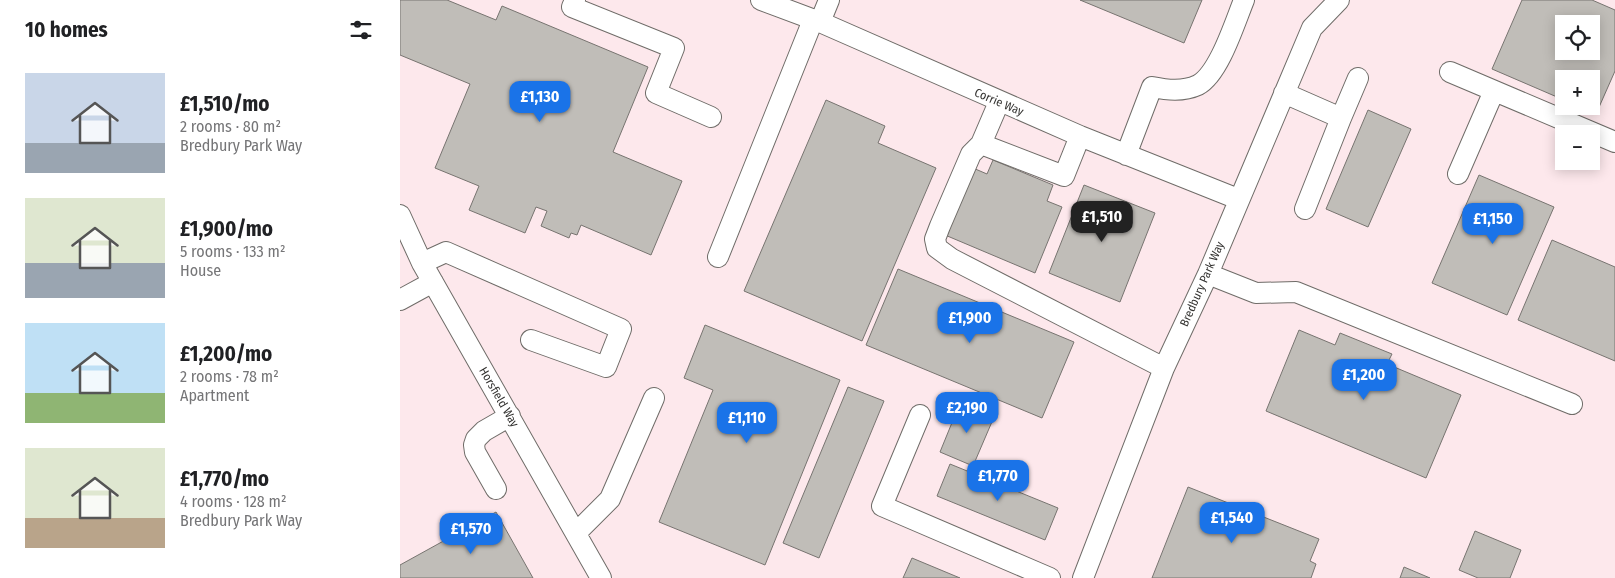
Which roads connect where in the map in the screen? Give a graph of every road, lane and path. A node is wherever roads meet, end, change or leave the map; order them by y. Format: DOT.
graph roads {
  1 [pos="575,0"];
  2 [pos="761,0"];
  3 [pos="829,0"];
  4 [pos="1244,0"];
  5 [pos="1339,0"];
  6 [pos="817,21"];
  7 [pos="1450,72"];
  8 [pos="1358,78"];
  9 [pos="1494,91"];
  10 [pos="1284,93"];
  11 [pos="999,102"];
  12 [pos="711,117"];
  13 [pos="1340,118"];
  14 [pos="1080,136"];
  15 [pos="1615,142"];
  16 [pos="981,144"];
  17 [pos="1126,155"];
  18 [pos="1458,174"];
  19 [pos="1238,199"];
  20 [pos="1305,209"];
  21 [pos="400,215"];
  22 [pos="718,257"];
  23 [pos="422,263"];
  24 [pos="1208,274"];
  25 [pos="433,282"];
  26 [pos="400,300"];
  27 [pos="531,340"];
  28 [pos="1164,368"];
  29 [pos="654,398"];
  30 [pos="1572,404"];
  31 [pos="920,415"];
  32 [pos="510,416"];
  33 [pos="496,489"];
  34 [pos="576,533"];
  35 [pos="601,578"];
  36 [pos="1050,578"];
  37 [pos="1083,578"];
  1 -- 12 [label="street"];
  2 -- 6 [label="street, Corrie Way"];
  3 -- 6 [label="street"];
  4 -- 17 [label="street"];
  5 -- 10 [label="street, Bredbury Park Way"];
  6 -- 11 [label="street, Corrie Way"];
  6 -- 22 [label="street"];
  7 -- 9 [label="street"];
  8 -- 13 [label="street"];
  9 -- 15 [label="street"];
  9 -- 18 [label="street"];
  10 -- 13 [label="street"];
  10 -- 19 [label="street, Bredbury Park Way"];
  11 -- 14 [label="street, Corrie Way"];
  11 -- 16 [label="street"];
  13 -- 20 [label="street"];
  14 -- 16 [label="street"];
  14 -- 17 [label="street, Corrie Way"];
  16 -- 28 [label="street"];
  17 -- 19 [label="street, Corrie Way"];
  19 -- 24 [label="street, Bredbury Park Way"];
  21 -- 23 [label="street, Horsfield Way"];
  23 -- 25 [label="street, Horsfield Way"];
  23 -- 27 [label="street"];
  24 -- 28 [label="street, Bredbury Park Way"];
  24 -- 30 [label="street"];
  25 -- 26 [label="street"];
  25 -- 32 [label="street, Horsfield Way"];
  28 -- 37 [label="street, Bredbury Park Way"];
  29 -- 34 [label="street"];
  31 -- 36 [label="street"];
  32 -- 33 [label="street"];
  32 -- 34 [label="street, Horsfield Way"];
  34 -- 35 [label="street, Horsfield Way"];
}
